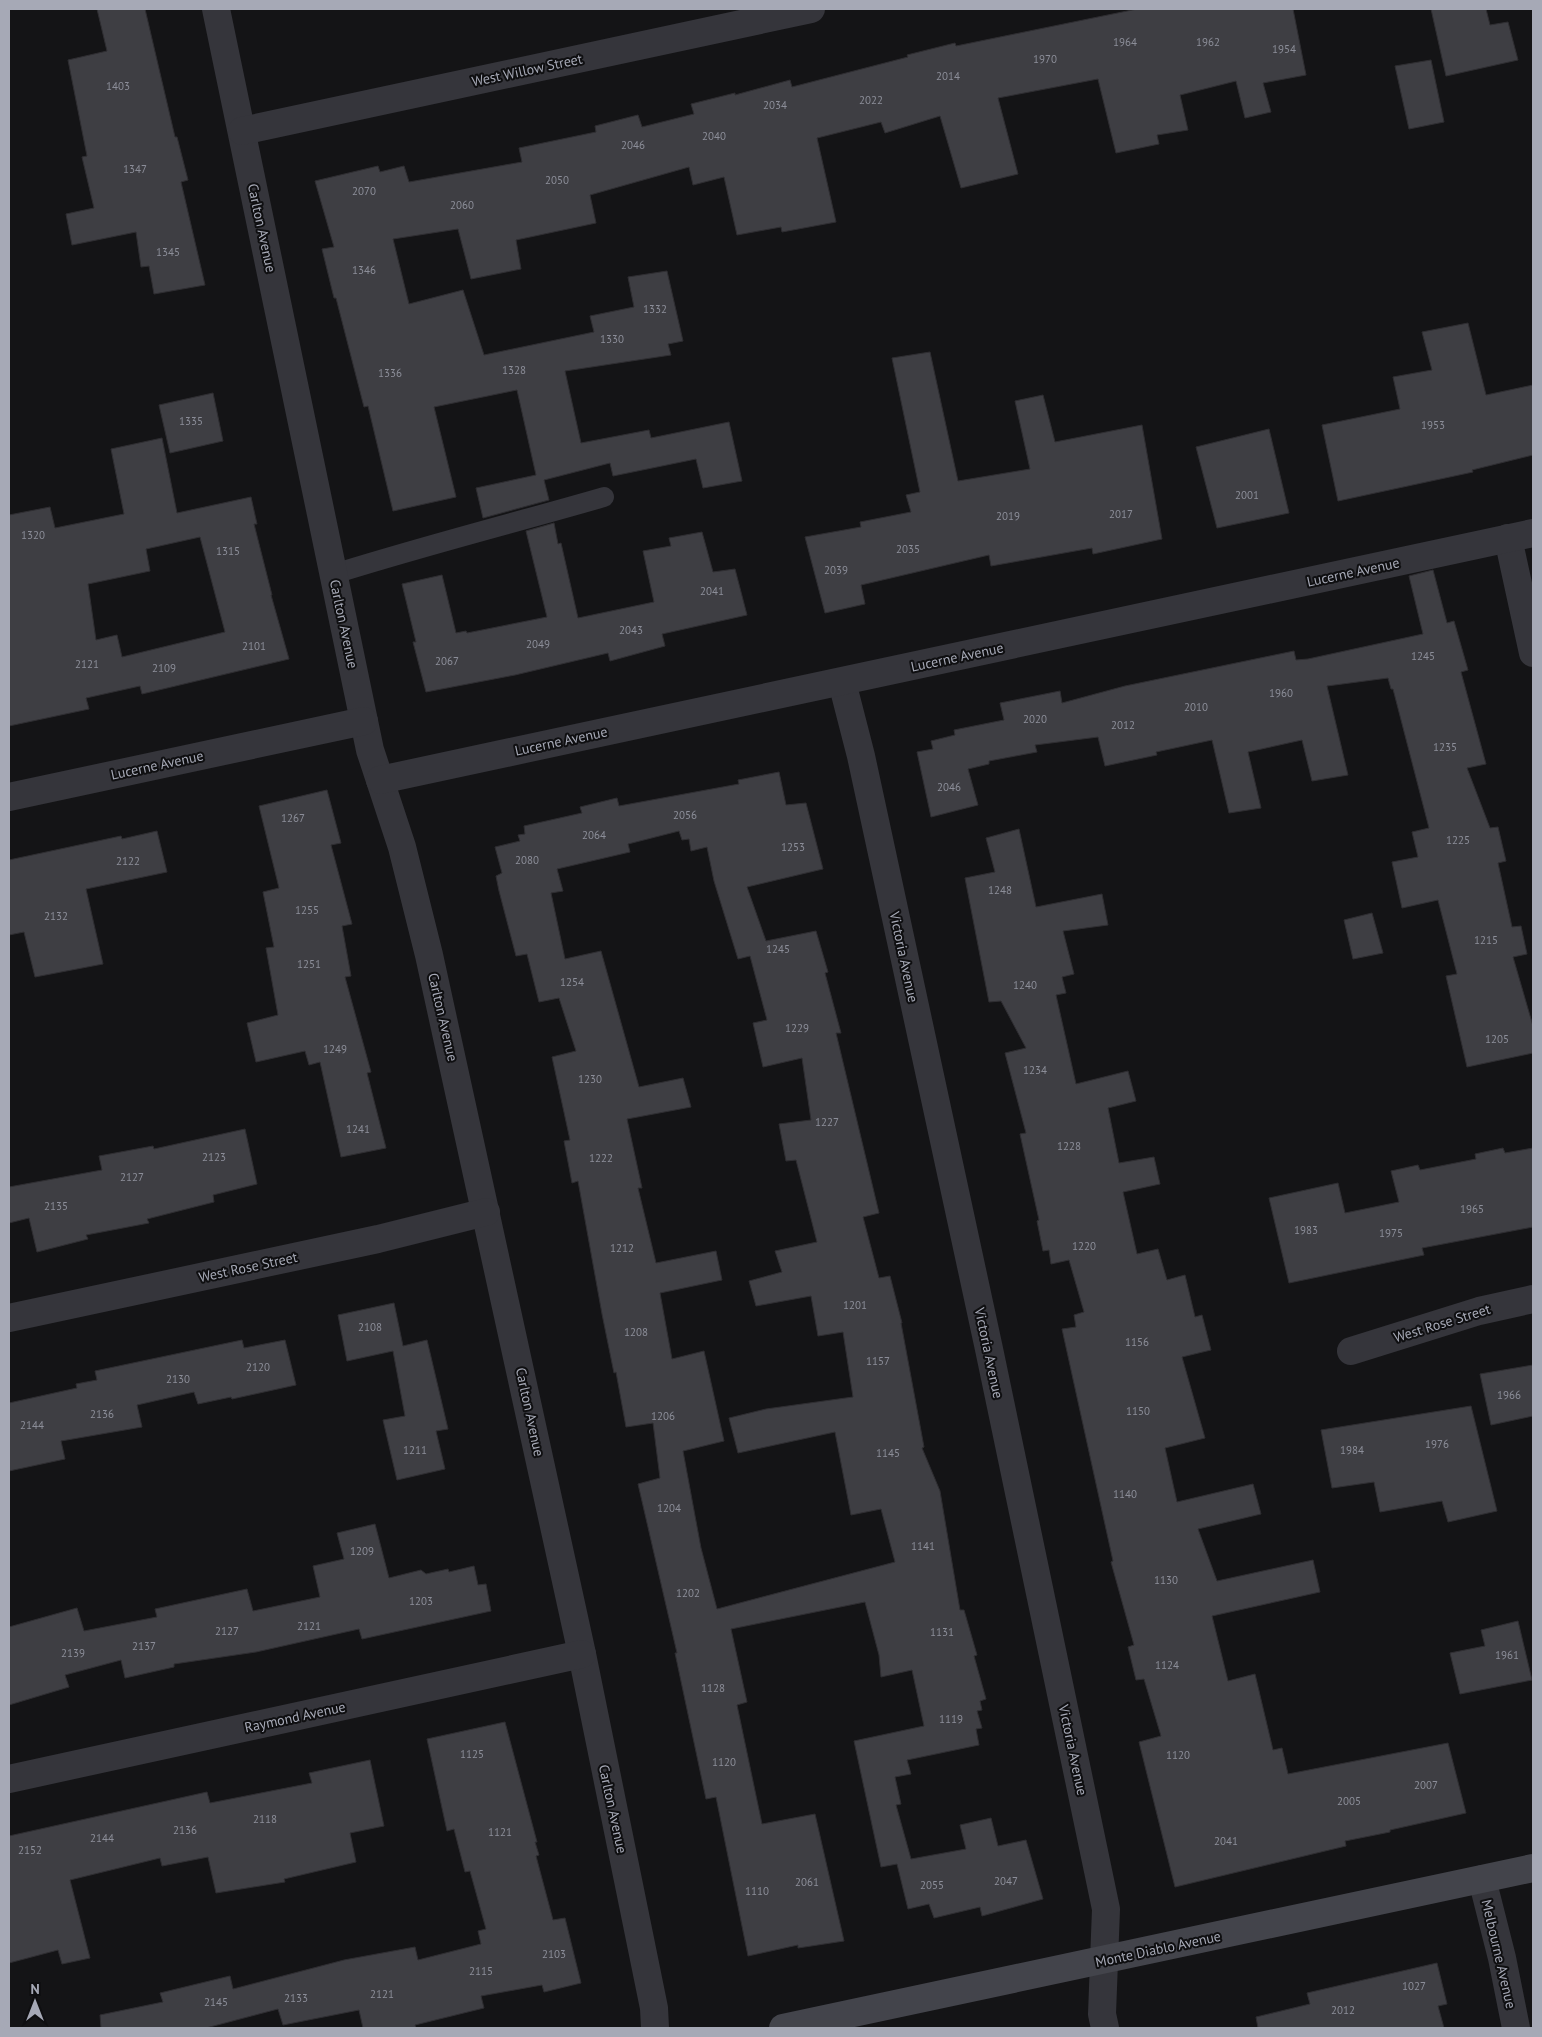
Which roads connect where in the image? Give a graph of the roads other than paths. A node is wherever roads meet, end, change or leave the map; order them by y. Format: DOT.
graph roads {
  1 [pos="216,9"];
  2 [pos="811,9"];
  3 [pos="242,131"];
  4 [pos="604,497"];
  5 [pos="1521,536"];
  6 [pos="334,574"];
  7 [pos="1533,653"];
  8 [pos="842,682"];
  9 [pos="364,721"];
  10 [pos="380,780"];
  11 [pos="9,797"];
  12 [pos="486,1212"];
  13 [pos="1533,1299"];
  14 [pos="9,1318"];
  15 [pos="1351,1351"];
  16 [pos="582,1654"];
  17 [pos="9,1779"];
  18 [pos="1533,1868"];
  19 [pos="1482,1879"];
  20 [pos="1104,1960"];
  21 [pos="655,2028"];
  22 [pos="783,2028"];
  23 [pos="1105,2028"];
  24 [pos="1516,2028"];
  1 -- 3 [label="street, Carlton Avenue"];
  2 -- 3 [label="street, West Willow Street"];
  3 -- 6 [label="street, Carlton Avenue"];
  4 -- 6 [label="lane"];
  5 -- 7 [label="street"];
  5 -- 8 [label="street, Lucerne Avenue"];
  6 -- 9 [label="street, Carlton Avenue"];
  8 -- 10 [label="street, Lucerne Avenue"];
  8 -- 20 [label="street, Victoria Avenue"];
  9 -- 10 [label="street, Carlton Avenue"];
  9 -- 11 [label="street, Lucerne Avenue"];
  10 -- 12 [label="street, Carlton Avenue"];
  12 -- 14 [label="street, West Rose Street"];
  12 -- 16 [label="street, Carlton Avenue"];
  13 -- 15 [label="street, West Rose Street"];
  16 -- 17 [label="street, Raymond Avenue"];
  16 -- 21 [label="street, Carlton Avenue"];
  18 -- 19 [label="street, Monte Diablo Avenue"];
  19 -- 20 [label="street, Monte Diablo Avenue"];
  19 -- 24 [label="street, Melbourne Avenue"];
  20 -- 22 [label="street, Monte Diablo Avenue"];
  20 -- 23 [label="street, Victoria Avenue"];
}
